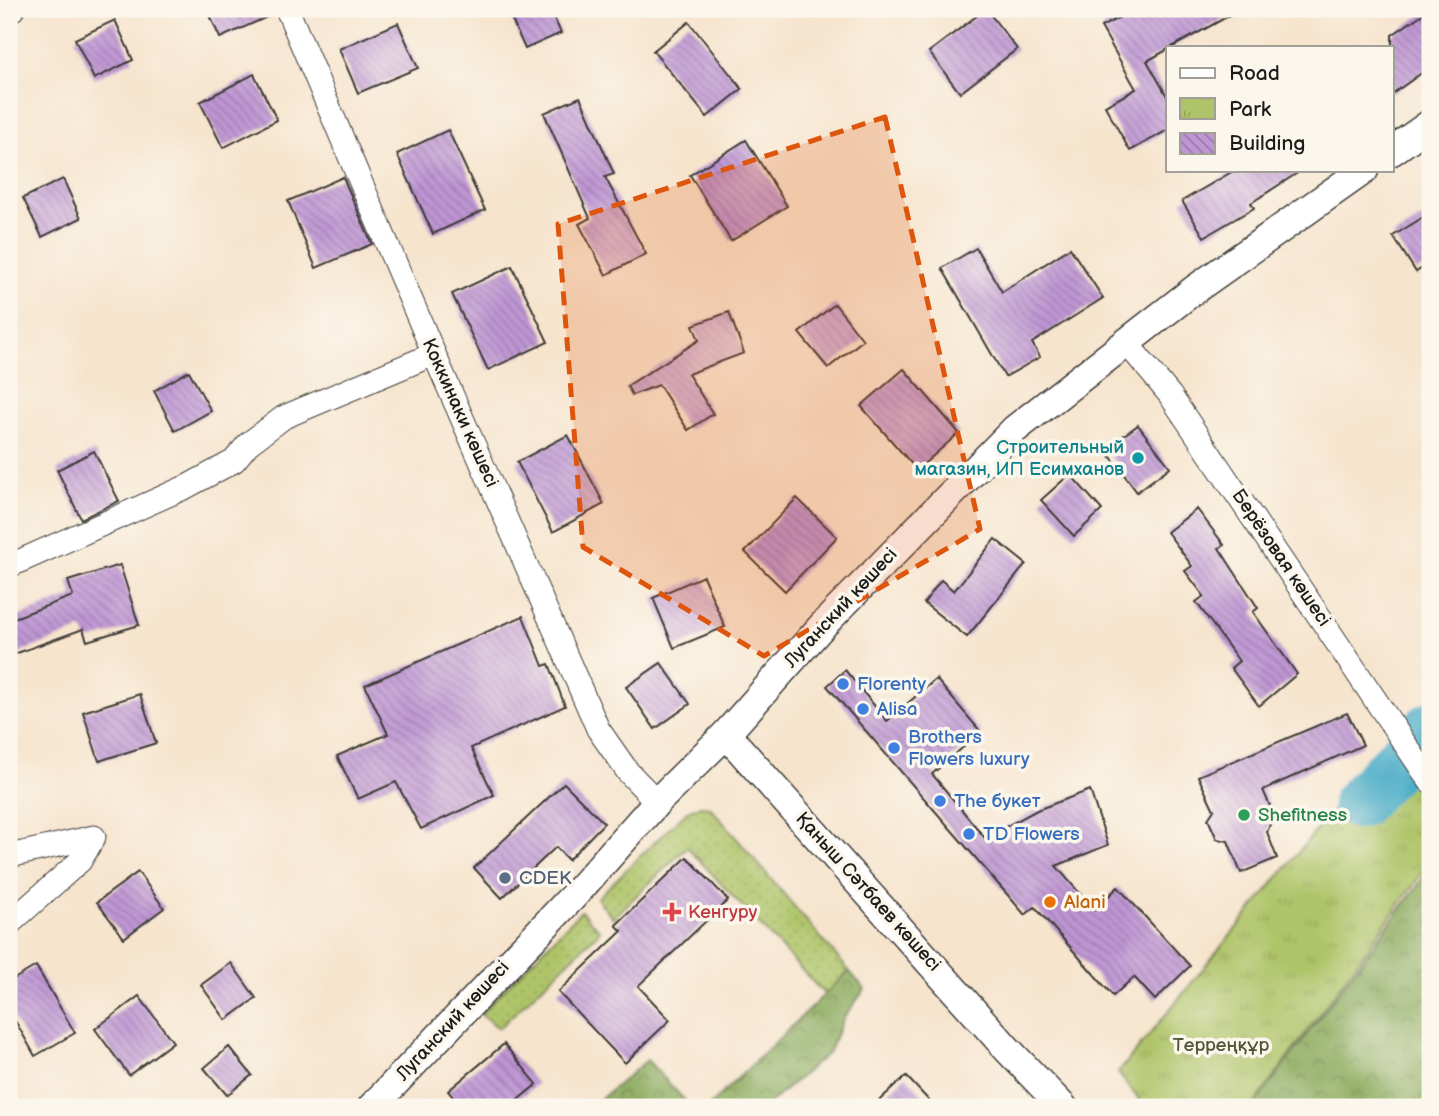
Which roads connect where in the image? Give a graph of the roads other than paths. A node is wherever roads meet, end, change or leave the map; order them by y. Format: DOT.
graph roads {
  1 [pos="287,9"];
  2 [pos="1430,124"];
  3 [pos="1394,149"];
  4 [pos="1361,172"];
  5 [pos="1125,341"];
  6 [pos="434,354"];
  7 [pos="9,566"];
  8 [pos="726,734"];
  9 [pos="1430,780"];
  10 [pos="657,802"];
  11 [pos="9,856"];
  12 [pos="9,924"];
  13 [pos="1009,1051"];
  14 [pos="372,1107"];
  15 [pos="1052,1107"];
  16 [pos="1063,1107"];
  1 -- 6 [label="street, Коккинаки көшесі"];
  2 -- 3 [label="street"];
  4 -- 5 [label="street, Луганский көшесі"];
  5 -- 8 [label="street, Луганский көшесі"];
  5 -- 9 [label="street, Берёзовая көшесі"];
  6 -- 7 [label="street"];
  6 -- 10 [label="street, Коккинаки көшесі"];
  8 -- 10 [label="street, Луганский көшесі"];
  8 -- 13 [label="street, Қаныш Сәтбаев көшесі"];
  10 -- 14 [label="street, Луганский көшесі"];
  11 -- 12 [label="street"];
  13 -- 15 [label="street, Қаныш Сәтбаев көшесі"];
  13 -- 16 [label="street, Қаныш Сәтбаев көшесі"];
}
